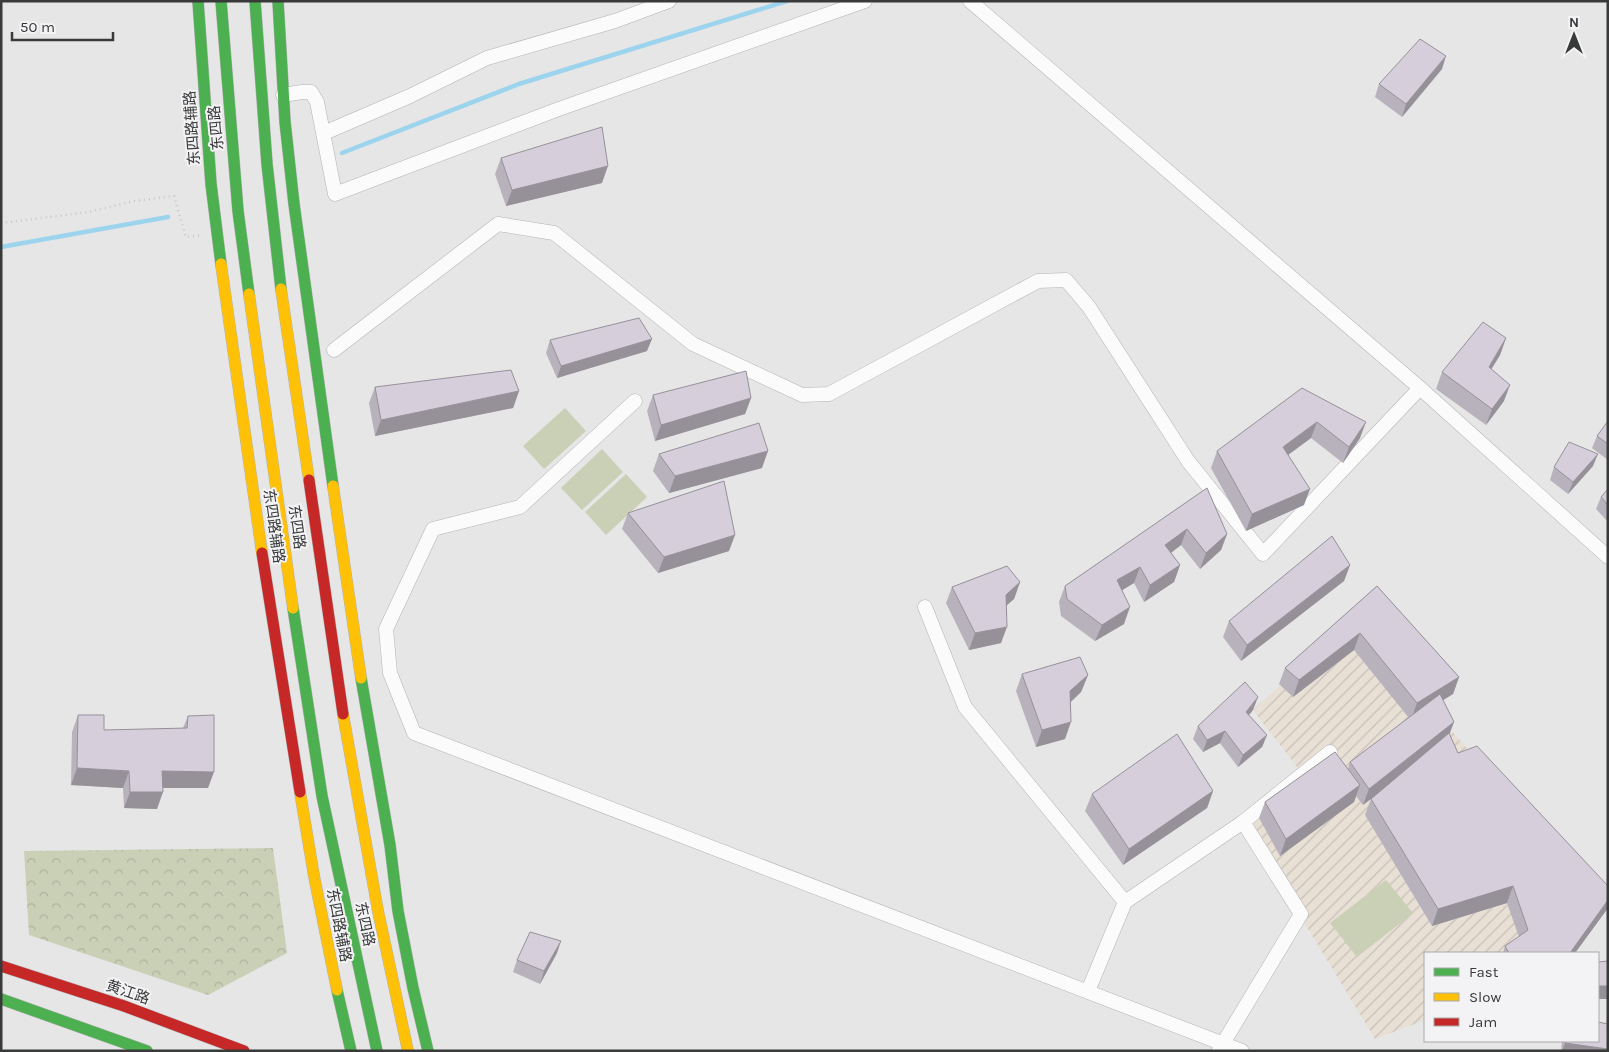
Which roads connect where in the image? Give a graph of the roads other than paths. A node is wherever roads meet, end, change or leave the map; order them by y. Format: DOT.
graph roads {
  1 [pos="198,1"];
  2 [pos="221,1"];
  3 [pos="255,1"];
  4 [pos="278,1"];
  5 [pos="669,1"];
  6 [pos="865,1"];
  7 [pos="970,1"];
  8 [pos="283,95"];
  9 [pos="324,133"];
  10 [pos="334,350"];
  11 [pos="1420,388"];
  12 [pos="635,401"];
  13 [pos="1608,557"];
  14 [pos="925,607"];
  15 [pos="1330,752"];
  16 [pos="1243,822"];
  17 [pos="1125,902"];
  18 [pos="1,966"];
  19 [pos="1088,992"];
  20 [pos="1,999"];
  21 [pos="1221,1047"];
  22 [pos="148,1051"];
  23 [pos="244,1051"];
  24 [pos="351,1051"];
  25 [pos="377,1051"];
  26 [pos="408,1051"];
  27 [pos="428,1051"];
  28 [pos="1242,1051"];
  1 -- 24 [label="main road, 东四路辅路"];
  2 -- 25 [label="main road, 东四路"];
  3 -- 26 [label="main road, 东四路"];
  4 -- 8 [label="main road"];
  5 -- 9 [label="street"];
  6 -- 9 [label="street"];
  7 -- 11 [label="street"];
  8 -- 9 [label="street"];
  8 -- 27 [label="main road"];
  10 -- 11 [label="street"];
  11 -- 13 [label="street"];
  12 -- 19 [label="street"];
  14 -- 17 [label="street"];
  15 -- 16 [label="street"];
  16 -- 17 [label="street"];
  16 -- 21 [label="street"];
  17 -- 19 [label="street"];
  18 -- 23 [label="main road, 黄江路"];
  19 -- 21 [label="street"];
  20 -- 22 [label="main road"];
  21 -- 28 [label="street"];
}
